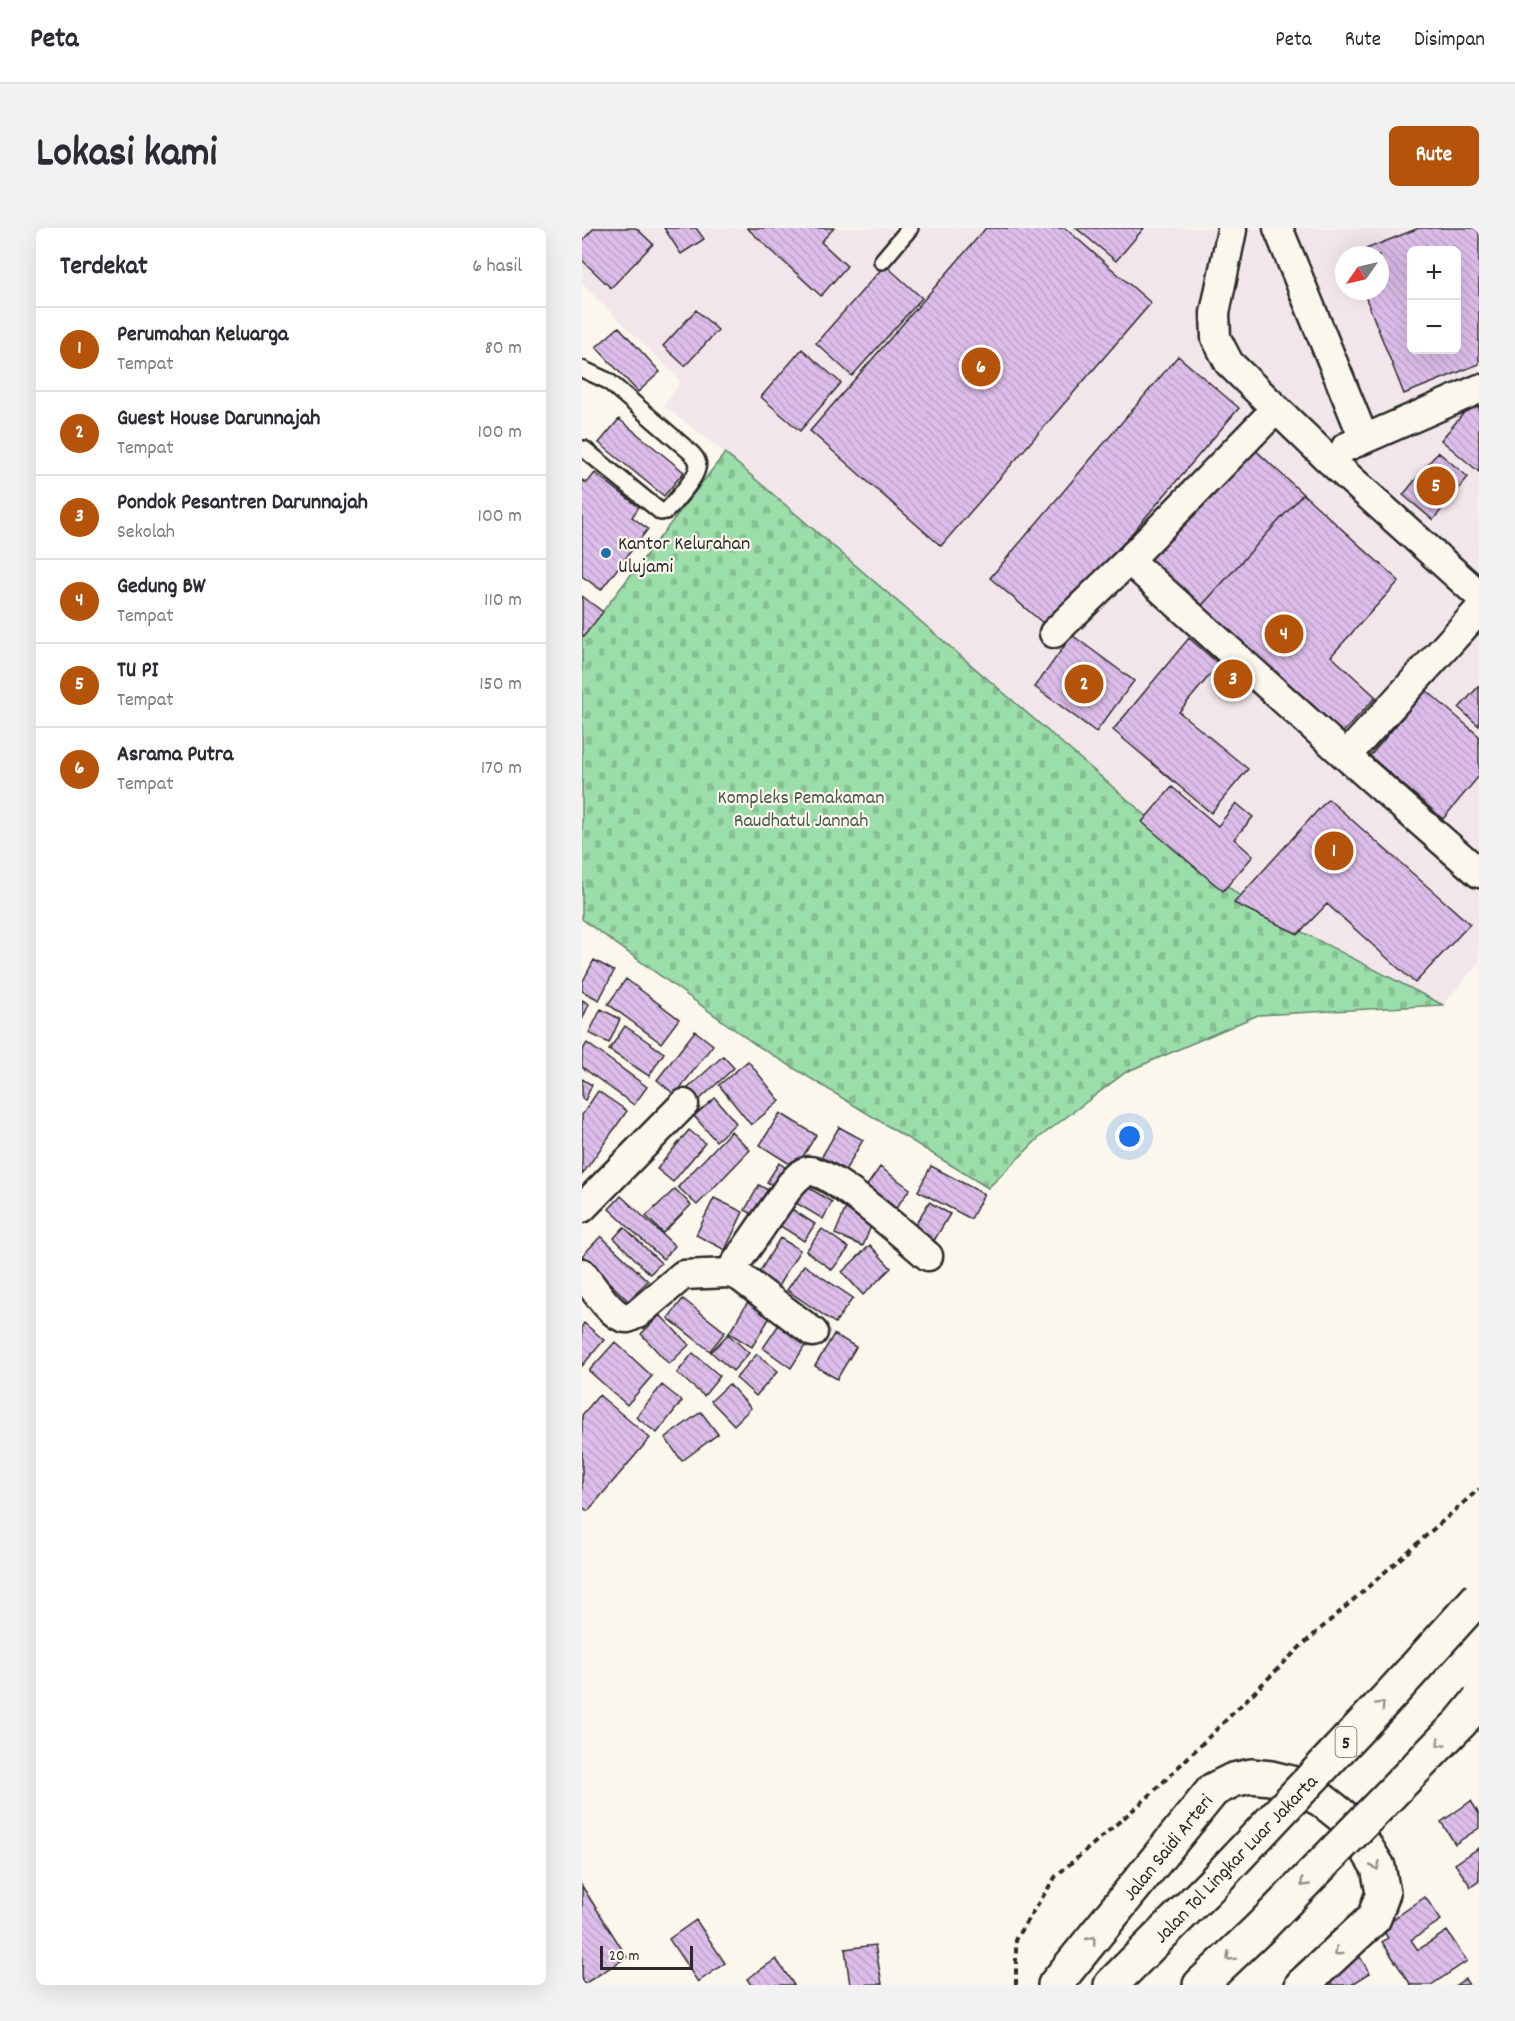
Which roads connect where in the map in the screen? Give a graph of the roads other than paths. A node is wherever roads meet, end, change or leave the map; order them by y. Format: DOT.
graph roads {
  1 [pos="910,228"];
  2 [pos="1278,228"];
  3 [pos="1231,229"];
  4 [pos="882,261"];
  5 [pos="582,369"];
  6 [pos="1479,389"];
  7 [pos="1276,409"];
  8 [pos="1364,439"];
  9 [pos="584,449"];
  10 [pos="1325,456"];
  11 [pos="1129,560"];
  12 [pos="1479,595"];
  13 [pos="1479,610"];
  14 [pos="1054,633"];
  15 [pos="1346,756"];
  16 [pos="1479,873"];
  17 [pos="684,1104"];
  18 [pos="582,1208"];
  19 [pos="928,1256"];
  20 [pos="729,1273"];
  21 [pos="582,1274"];
  22 [pos="813,1332"];
  23 [pos="1479,1597"];
  24 [pos="1479,1700"];
  25 [pos="1055,1985"];
  26 [pos="1112,1985"];
  27 [pos="1200,1985"];
  28 [pos="1302,1985"];
  1 -- 4 [label="lane"];
  2 -- 3 [label="street"];
  2 -- 8 [label="street"];
  3 -- 7 [label="street"];
  5 -- 9 [label="lane"];
  6 -- 8 [label="street"];
  7 -- 10 [label="street"];
  7 -- 11 [label="street"];
  8 -- 10 [label="street"];
  10 -- 12 [label="street"];
  11 -- 14 [label="street"];
  11 -- 15 [label="street"];
  13 -- 15 [label="street"];
  15 -- 16 [label="street"];
  17 -- 18 [label="street"];
  19 -- 20 [label="street"];
  20 -- 21 [label="street"];
  20 -- 22 [label="street"];
  26 -- 23 [label="main road, Jalan Tol Lingkar Luar Jakarta / 5, one-way, bridge"];
  24 -- 27 [label="main road, one-way, bridge"];
  25 -- 28 [label="main road, Jalan Saidi Arteri, one-way"];
}
